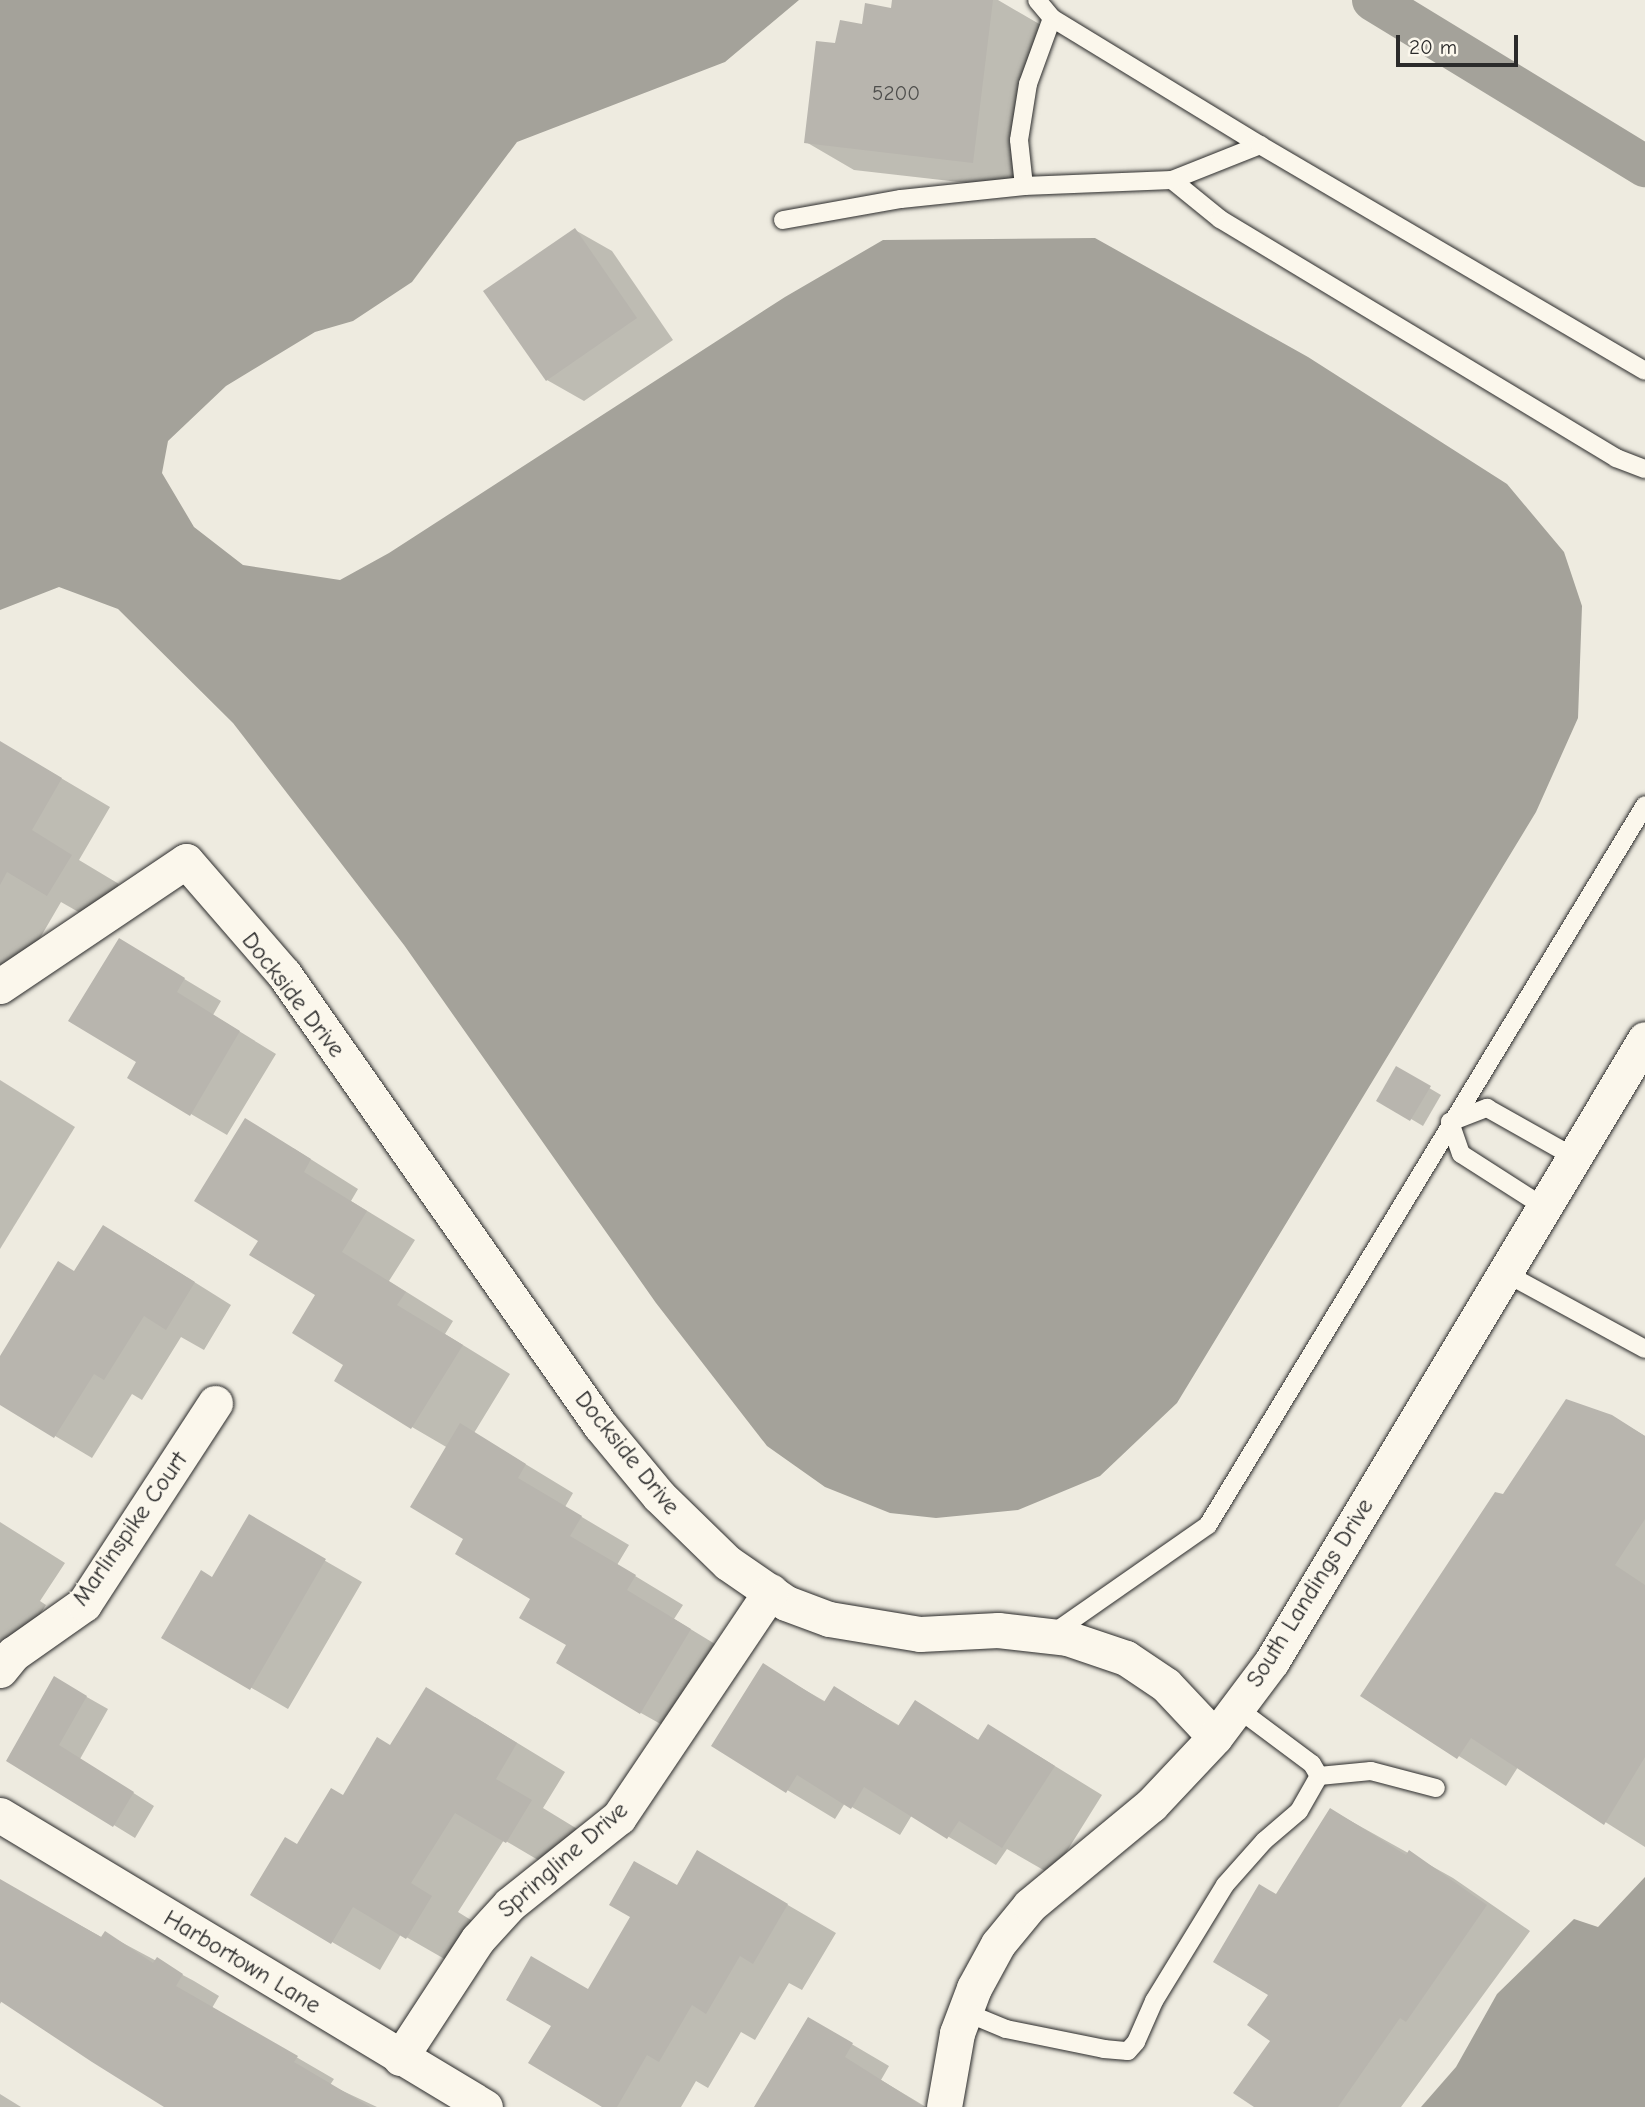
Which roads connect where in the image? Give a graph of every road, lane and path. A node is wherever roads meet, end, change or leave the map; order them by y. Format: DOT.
graph roads {
  1 [pos="1037,0"];
  2 [pos="1052,18"];
  3 [pos="1260,145"];
  4 [pos="1172,180"];
  5 [pos="1024,186"];
  6 [pos="783,220"];
  7 [pos="1645,371"];
  8 [pos="1645,469"];
  9 [pos="1645,805"];
  10 [pos="0,986"];
  11 [pos="1645,1039"];
  12 [pos="1450,1122"];
  13 [pos="1574,1157"];
  14 [pos="1544,1207"];
  15 [pos="1505,1273"];
  16 [pos="1645,1349"];
  17 [pos="215,1402"];
  18 [pos="771,1591"];
  19 [pos="1049,1636"];
  20 [pos="0,1670"];
  21 [pos="1237,1709"];
  22 [pos="1215,1737"];
  23 [pos="1319,1776"];
  24 [pos="1436,1788"];
  25 [pos="0,1815"];
  26 [pos="965,2012"];
  27 [pos="400,2058"];
  28 [pos="485,2107"];
  29 [pos="944,2107"];
  1 -- 2 [label="lane"];
  2 -- 3 [label="lane"];
  2 -- 5 [label="lane"];
  3 -- 4 [label="lane"];
  3 -- 7 [label="lane"];
  4 -- 5 [label="lane"];
  4 -- 8 [label="lane"];
  5 -- 6 [label="lane"];
  9 -- 12 [label="lane"];
  10 -- 18 [label="street, Dockside Drive"];
  11 -- 13 [label="street, South Landings Drive"];
  12 -- 13 [label="lane"];
  12 -- 14 [label="lane"];
  12 -- 19 [label="lane"];
  13 -- 14 [label="street, South Landings Drive"];
  14 -- 15 [label="street, South Landings Drive"];
  15 -- 16 [label="lane"];
  15 -- 21 [label="street, South Landings Drive"];
  17 -- 20 [label="street, Marlinspike Court"];
  18 -- 19 [label="street, Dockside Drive"];
  18 -- 27 [label="street, Springline Drive"];
  19 -- 22 [label="street, Dockside Drive"];
  21 -- 22 [label="street, South Landings Drive"];
  21 -- 23 [label="lane"];
  22 -- 26 [label="street, South Landings Drive"];
  23 -- 24 [label="lane"];
  23 -- 26 [label="lane"];
  25 -- 27 [label="street, Harbortown Lane"];
  26 -- 29 [label="street, South Landings Drive"];
  27 -- 28 [label="street, Harbortown Lane"];
}
